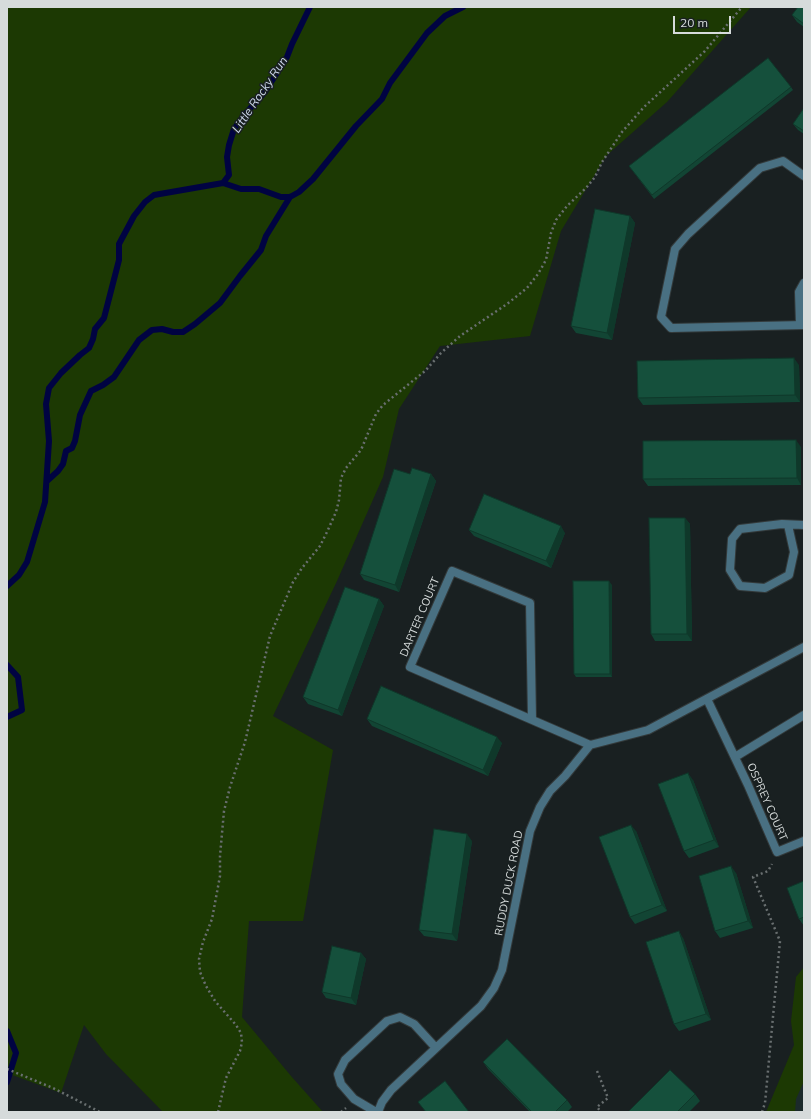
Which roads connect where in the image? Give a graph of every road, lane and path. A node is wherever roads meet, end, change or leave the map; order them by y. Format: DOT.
graph roads {
  1 [pos="742,7"];
  2 [pos="804,176"];
  3 [pos="804,283"];
  4 [pos="802,325"];
  5 [pos="788,525"];
  6 [pos="804,525"];
  7 [pos="804,647"];
  8 [pos="707,699"];
  9 [pos="804,715"];
  10 [pos="532,719"];
  11 [pos="590,746"];
  12 [pos="735,758"];
  13 [pos="804,841"];
  14 [pos="777,852"];
  15 [pos="436,1048"];
  16 [pos="7,1069"];
  17 [pos="597,1071"];
  18 [pos="100,1112"];
  19 [pos="218,1112"];
  20 [pos="377,1112"];
  21 [pos="601,1112"];
  22 [pos="762,1112"];
  1 -- 19 [label="path"];
  2 -- 4 [label="street"];
  3 -- 4 [label="street"];
  5 -- 5 [label="street"];
  5 -- 6 [label="street"];
  7 -- 8 [label="street"];
  8 -- 11 [label="street"];
  8 -- 12 [label="street, OSPREY COURT"];
  9 -- 12 [label="street, OSPREY COURT"];
  10 -- 10 [label="street, DARTER COURT"];
  10 -- 11 [label="street, DARTER COURT"];
  11 -- 15 [label="street, RUDDY DUCK ROAD"];
  12 -- 14 [label="street, OSPREY COURT"];
  13 -- 14 [label="street, OSPREY COURT"];
  14 -- 22 [label="path"];
  15 -- 20 [label="street, RUDDY DUCK ROAD"];
  15 -- 20 [label="street"];
  16 -- 18 [label="path"];
  17 -- 21 [label="path"];
}
